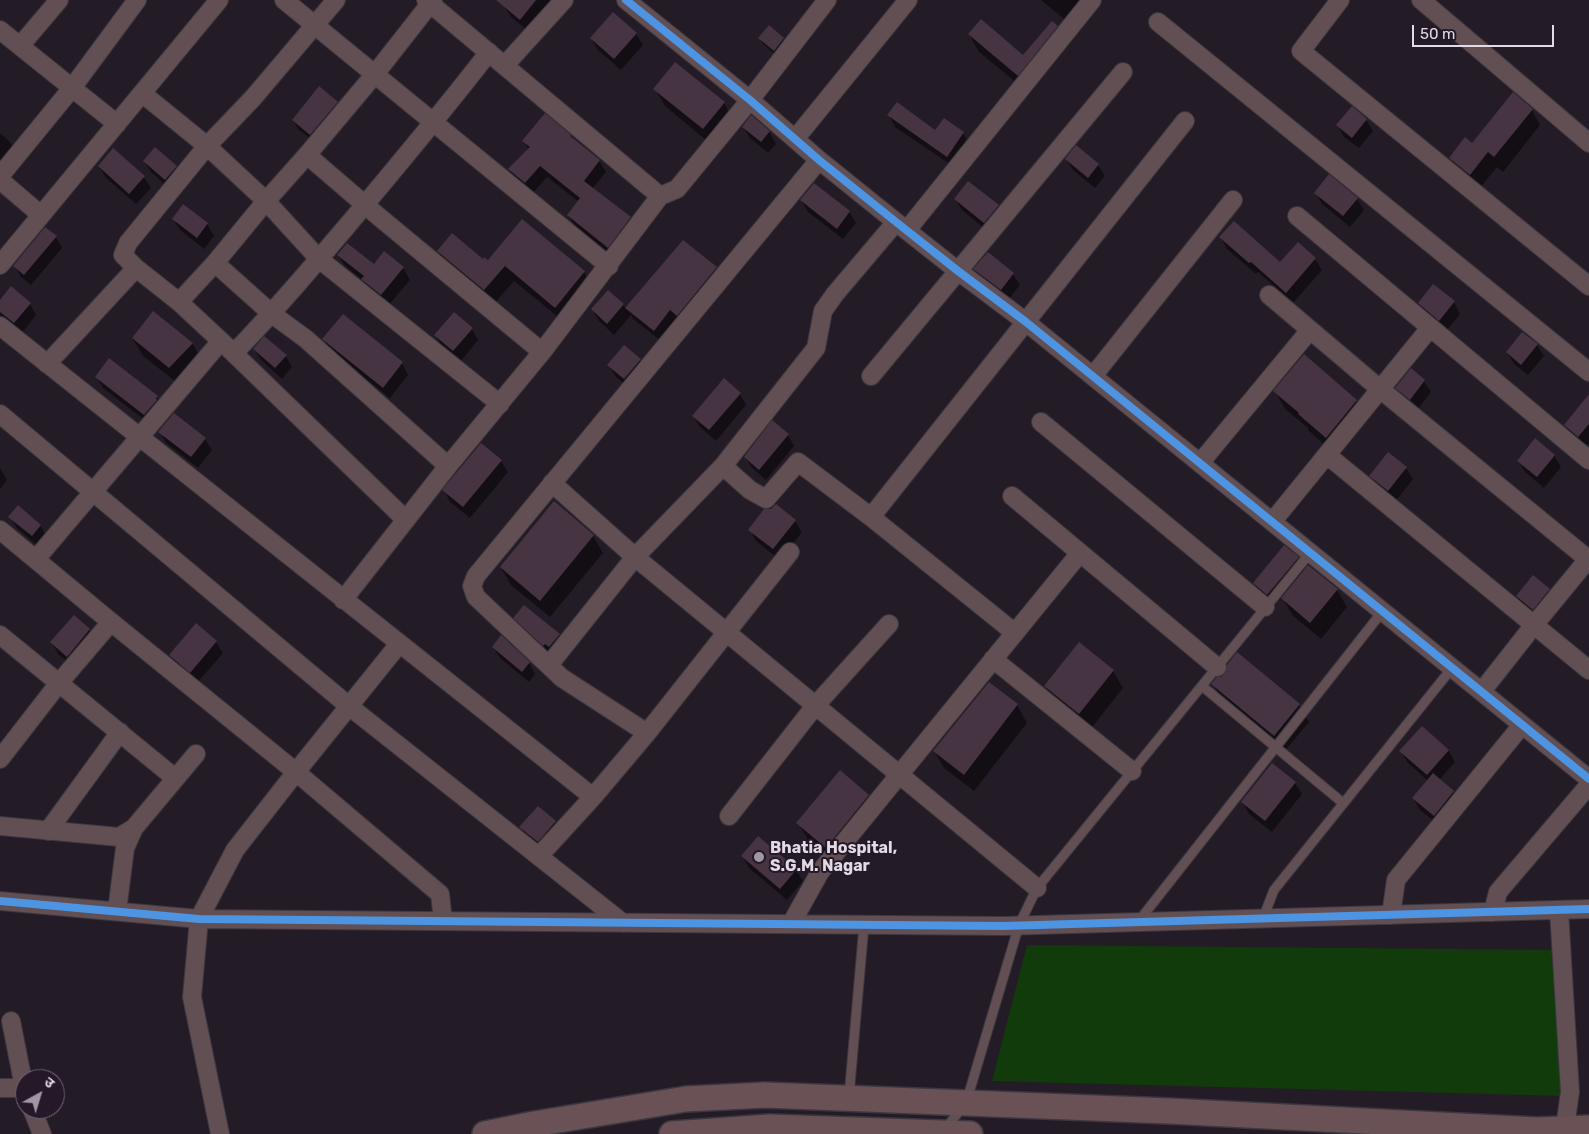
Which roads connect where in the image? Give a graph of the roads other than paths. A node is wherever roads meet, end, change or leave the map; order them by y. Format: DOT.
graph roads {
  1 [pos="59,0"];
  2 [pos="138,0"];
  3 [pos="219,0"];
  4 [pos="284,0"];
  5 [pos="336,0"];
  6 [pos="564,0"];
  7 [pos="626,0"];
  8 [pos="827,0"];
  9 [pos="908,0"];
  10 [pos="1092,0"];
  11 [pos="1340,0"];
  12 [pos="1422,0"];
  13 [pos="430,1"];
  14 [pos="1158,22"];
  15 [pos="315,26"];
  16 [pos="0,30"];
  17 [pos="20,46"];
  18 [pos="489,52"];
  19 [pos="506,65"];
  20 [pos="1123,72"];
  21 [pos="375,74"];
  22 [pos="72,88"];
  23 [pos="143,94"];
  24 [pos="750,100"];
  25 [pos="1185,121"];
  26 [pos="434,123"];
  27 [pos="117,124"];
  28 [pos="795,139"];
  29 [pos="1589,143"];
  30 [pos="207,146"];
  31 [pos="307,156"];
  32 [pos="819,160"];
  33 [pos="0,176"];
  34 [pos="0,180"];
  35 [pos="660,196"];
  36 [pos="1233,200"];
  37 [pos="266,201"];
  38 [pos="365,205"];
  39 [pos="41,215"];
  40 [pos="1297,216"];
  41 [pos="901,226"];
  42 [pos="2,258"];
  43 [pos="319,259"];
  44 [pos="215,263"];
  45 [pos="608,266"];
  46 [pos="136,268"];
  47 [pos="958,271"];
  48 [pos="1589,286"];
  49 [pos="1269,295"];
  50 [pos="179,302"];
  51 [pos="272,314"];
  52 [pos="1026,322"];
  53 [pos="0,326"];
  54 [pos="1430,328"];
  55 [pos="1310,330"];
  56 [pos="228,347"];
  57 [pos="542,352"];
  58 [pos="47,364"];
  59 [pos="1589,372"];
  60 [pos="871,376"];
  61 [pos="1093,376"];
  62 [pos="1380,389"];
  63 [pos="500,404"];
  64 [pos="0,414"];
  65 [pos="1042,422"];
  66 [pos="139,437"];
  67 [pos="1326,455"];
  68 [pos="1589,460"];
  69 [pos="1200,463"];
  70 [pos="448,466"];
  71 [pos="723,466"];
  72 [pos="552,483"];
  73 [pos="92,492"];
  74 [pos="1012,496"];
  75 [pos="871,517"];
  76 [pos="406,520"];
  77 [pos="1272,522"];
  78 [pos="0,530"];
  79 [pos="790,552"];
  80 [pos="1080,553"];
  81 [pos="1310,553"];
  82 [pos="635,557"];
  83 [pos="36,559"];
  84 [pos="1589,559"];
  85 [pos="343,600"];
  86 [pos="1266,607"];
  87 [pos="1382,612"];
  88 [pos="111,622"];
  89 [pos="889,624"];
  90 [pos="1534,624"];
  91 [pos="726,632"];
  92 [pos="1016,633"];
  93 [pos="0,636"];
  94 [pos="399,644"];
  95 [pos="993,659"];
  96 [pos="549,665"];
  97 [pos="1217,667"];
  98 [pos="1452,668"];
  99 [pos="1589,670"];
  100 [pos="60,683"];
  101 [pos="1202,686"];
  102 [pos="1482,691"];
  103 [pos="815,706"];
  104 [pos="350,707"];
  105 [pos="1522,725"];
  106 [pos="120,732"];
  107 [pos="647,733"];
  108 [pos="1276,747"];
  109 [pos="196,754"];
  110 [pos="0,759"];
  111 [pos="1132,771"];
  112 [pos="296,772"];
  113 [pos="899,775"];
  114 [pos="175,778"];
  115 [pos="1589,779"];
  116 [pos="1589,785"];
  117 [pos="593,797"];
  118 [pos="1343,804"];
  119 [pos="729,816"];
  120 [pos="0,826"];
  121 [pos="134,828"];
  122 [pos="48,831"];
  123 [pos="539,856"];
  124 [pos="1037,888"];
  125 [pos="0,901"];
  126 [pos="1589,909"];
  127 [pos="1559,910"];
  128 [pos="117,911"];
  129 [pos="1493,912"];
  130 [pos="1391,915"];
  131 [pos="1263,918"];
  132 [pos="199,919"];
  133 [pos="443,921"];
  134 [pos="623,922"];
  135 [pos="1138,922"];
  136 [pos="791,924"];
  137 [pos="864,925"];
  138 [pos="1019,925"];
  139 [pos="11,1021"];
  140 [pos="20,1069"];
  141 [pos="0,1088"];
  142 [pos="15,1089"];
  143 [pos="849,1099"];
  144 [pos="966,1103"];
  145 [pos="36,1119"];
  146 [pos="1589,1128"];
  147 [pos="1564,1132"];
  148 [pos="942,1133"];
  149 [pos="42,1134"];
  150 [pos="220,1134"];
  151 [pos="485,1134"];
  152 [pos="672,1134"];
  153 [pos="970,1134"];
  1 -- 17 [label="street"];
  2 -- 22 [label="street"];
  3 -- 23 [label="street"];
  4 -- 15 [label="street"];
  5 -- 15 [label="street"];
  6 -- 19 [label="street"];
  7 -- 24 [label="street"];
  8 -- 24 [label="street"];
  9 -- 28 [label="street"];
  10 -- 41 [label="street"];
  11 -- 48 [label="street"];
  12 -- 29 [label="street"];
  13 -- 18 [label="street"];
  13 -- 21 [label="street"];
  14 -- 59 [label="street"];
  15 -- 21 [label="street"];
  15 -- 30 [label="street"];
  16 -- 17 [label="street"];
  17 -- 22 [label="street"];
  18 -- 19 [label="street"];
  18 -- 26 [label="street"];
  19 -- 35 [label="street"];
  20 -- 47 [label="street"];
  21 -- 26 [label="street"];
  21 -- 31 [label="street"];
  22 -- 27 [label="street"];
  22 -- 33 [label="street"];
  23 -- 27 [label="street"];
  23 -- 30 [label="street"];
  24 -- 28 [label="street"];
  24 -- 35 [label="street"];
  25 -- 52 [label="street"];
  26 -- 38 [label="street"];
  26 -- 45 [label="street"];
  27 -- 39 [label="street"];
  28 -- 32 [label="street"];
  30 -- 37 [label="street"];
  30 -- 46 [label="street"];
  31 -- 37 [label="street"];
  31 -- 38 [label="street"];
  32 -- 41 [label="street"];
  32 -- 72 [label="street"];
  34 -- 39 [label="street"];
  35 -- 45 [label="street"];
  36 -- 61 [label="street"];
  37 -- 43 [label="street"];
  37 -- 44 [label="street"];
  38 -- 43 [label="street"];
  38 -- 57 [label="street"];
  39 -- 42 [label="street"];
  40 -- 54 [label="street"];
  41 -- 47 [label="street"];
  41 -- 71 [label="street"];
  43 -- 51 [label="street"];
  43 -- 63 [label="street"];
  44 -- 50 [label="street"];
  44 -- 51 [label="street"];
  45 -- 57 [label="street"];
  46 -- 50 [label="street"];
  46 -- 58 [label="street"];
  47 -- 52 [label="street"];
  47 -- 60 [label="street"];
  49 -- 55 [label="street"];
  50 -- 56 [label="street"];
  51 -- 56 [label="street"];
  51 -- 70 [label="street"];
  52 -- 61 [label="street"];
  52 -- 75 [label="street"];
  53 -- 58 [label="street"];
  54 -- 62 [label="street"];
  54 -- 68 [label="street"];
  55 -- 62 [label="street"];
  55 -- 69 [label="street"];
  56 -- 66 [label="street"];
  56 -- 76 [label="street"];
  57 -- 63 [label="street"];
  58 -- 66 [label="street"];
  61 -- 69 [label="street"];
  62 -- 67 [label="street"];
  62 -- 84 [label="street"];
  63 -- 70 [label="street"];
  64 -- 73 [label="street"];
  65 -- 86 [label="street"];
  66 -- 73 [label="street"];
  66 -- 85 [label="street"];
  67 -- 77 [label="street"];
  67 -- 90 [label="street"];
  69 -- 77 [label="street"];
  70 -- 76 [label="street"];
  71 -- 75 [label="street"];
  71 -- 82 [label="street"];
  72 -- 82 [label="street"];
  72 -- 96 [label="street"];
  73 -- 83 [label="street"];
  73 -- 104 [label="street"];
  74 -- 80 [label="street"];
  75 -- 92 [label="street"];
  76 -- 85 [label="street"];
  77 -- 81 [label="street"];
  78 -- 83 [label="street"];
  79 -- 91 [label="street"];
  80 -- 92 [label="street"];
  80 -- 97 [label="street"];
  81 -- 86 [label="lane"];
  81 -- 87 [label="street"];
  82 -- 91 [label="street"];
  82 -- 96 [label="street"];
  83 -- 88 [label="street"];
  84 -- 90 [label="street"];
  85 -- 94 [label="street"];
  86 -- 97 [label="lane"];
  87 -- 98 [label="street"];
  87 -- 108 [label="lane"];
  88 -- 100 [label="street"];
  88 -- 112 [label="street"];
  89 -- 103 [label="street"];
  90 -- 99 [label="street"];
  90 -- 102 [label="street"];
  91 -- 103 [label="street"];
  91 -- 107 [label="street"];
  92 -- 95 [label="street"];
  93 -- 100 [label="street"];
  94 -- 104 [label="street"];
  94 -- 117 [label="street"];
  95 -- 111 [label="street"];
  95 -- 113 [label="street"];
  96 -- 107 [label="street"];
  97 -- 101 [label="lane"];
  98 -- 102 [label="street"];
  98 -- 118 [label="lane"];
  100 -- 106 [label="street"];
  100 -- 110 [label="street"];
  101 -- 108 [label="lane"];
  101 -- 111 [label="lane"];
  102 -- 105 [label="street"];
  103 -- 113 [label="street"];
  103 -- 119 [label="street"];
  104 -- 112 [label="street"];
  104 -- 123 [label="street"];
  105 -- 115 [label="street"];
  105 -- 130 [label="street"];
  106 -- 114 [label="street"];
  106 -- 122 [label="street"];
  107 -- 117 [label="street"];
  108 -- 118 [label="lane"];
  108 -- 135 [label="lane"];
  109 -- 114 [label="street"];
  111 -- 124 [label="lane"];
  112 -- 132 [label="street"];
  112 -- 133 [label="street"];
  113 -- 124 [label="street"];
  113 -- 136 [label="street"];
  114 -- 121 [label="street"];
  116 -- 129 [label="street"];
  117 -- 123 [label="street"];
  118 -- 131 [label="lane"];
  120 -- 122 [label="street"];
  121 -- 122 [label="street"];
  121 -- 128 [label="street"];
  123 -- 134 [label="street"];
  124 -- 138 [label="lane"];
  125 -- 128 [label="street"];
  126 -- 127 [label="street"];
  127 -- 129 [label="street"];
  127 -- 147 [label="street"];
  128 -- 132 [label="street"];
  129 -- 130 [label="street"];
  130 -- 131 [label="street"];
  131 -- 135 [label="street"];
  132 -- 133 [label="street"];
  132 -- 150 [label="street"];
  133 -- 134 [label="street"];
  134 -- 136 [label="street"];
  135 -- 138 [label="street"];
  136 -- 137 [label="street"];
  137 -- 138 [label="street"];
  137 -- 143 [label="lane"];
  138 -- 144 [label="lane"];
  139 -- 140 [label="street"];
  141 -- 142 [label="street"];
  143 -- 144 [label="street"];
  143 -- 151 [label="street"];
  144 -- 147 [label="street"];
  144 -- 148 [label="lane"];
  145 -- 149 [label="street"];
  146 -- 147 [label="street"];
  148 -- 152 [label="street"];
  148 -- 153 [label="street"];
}
